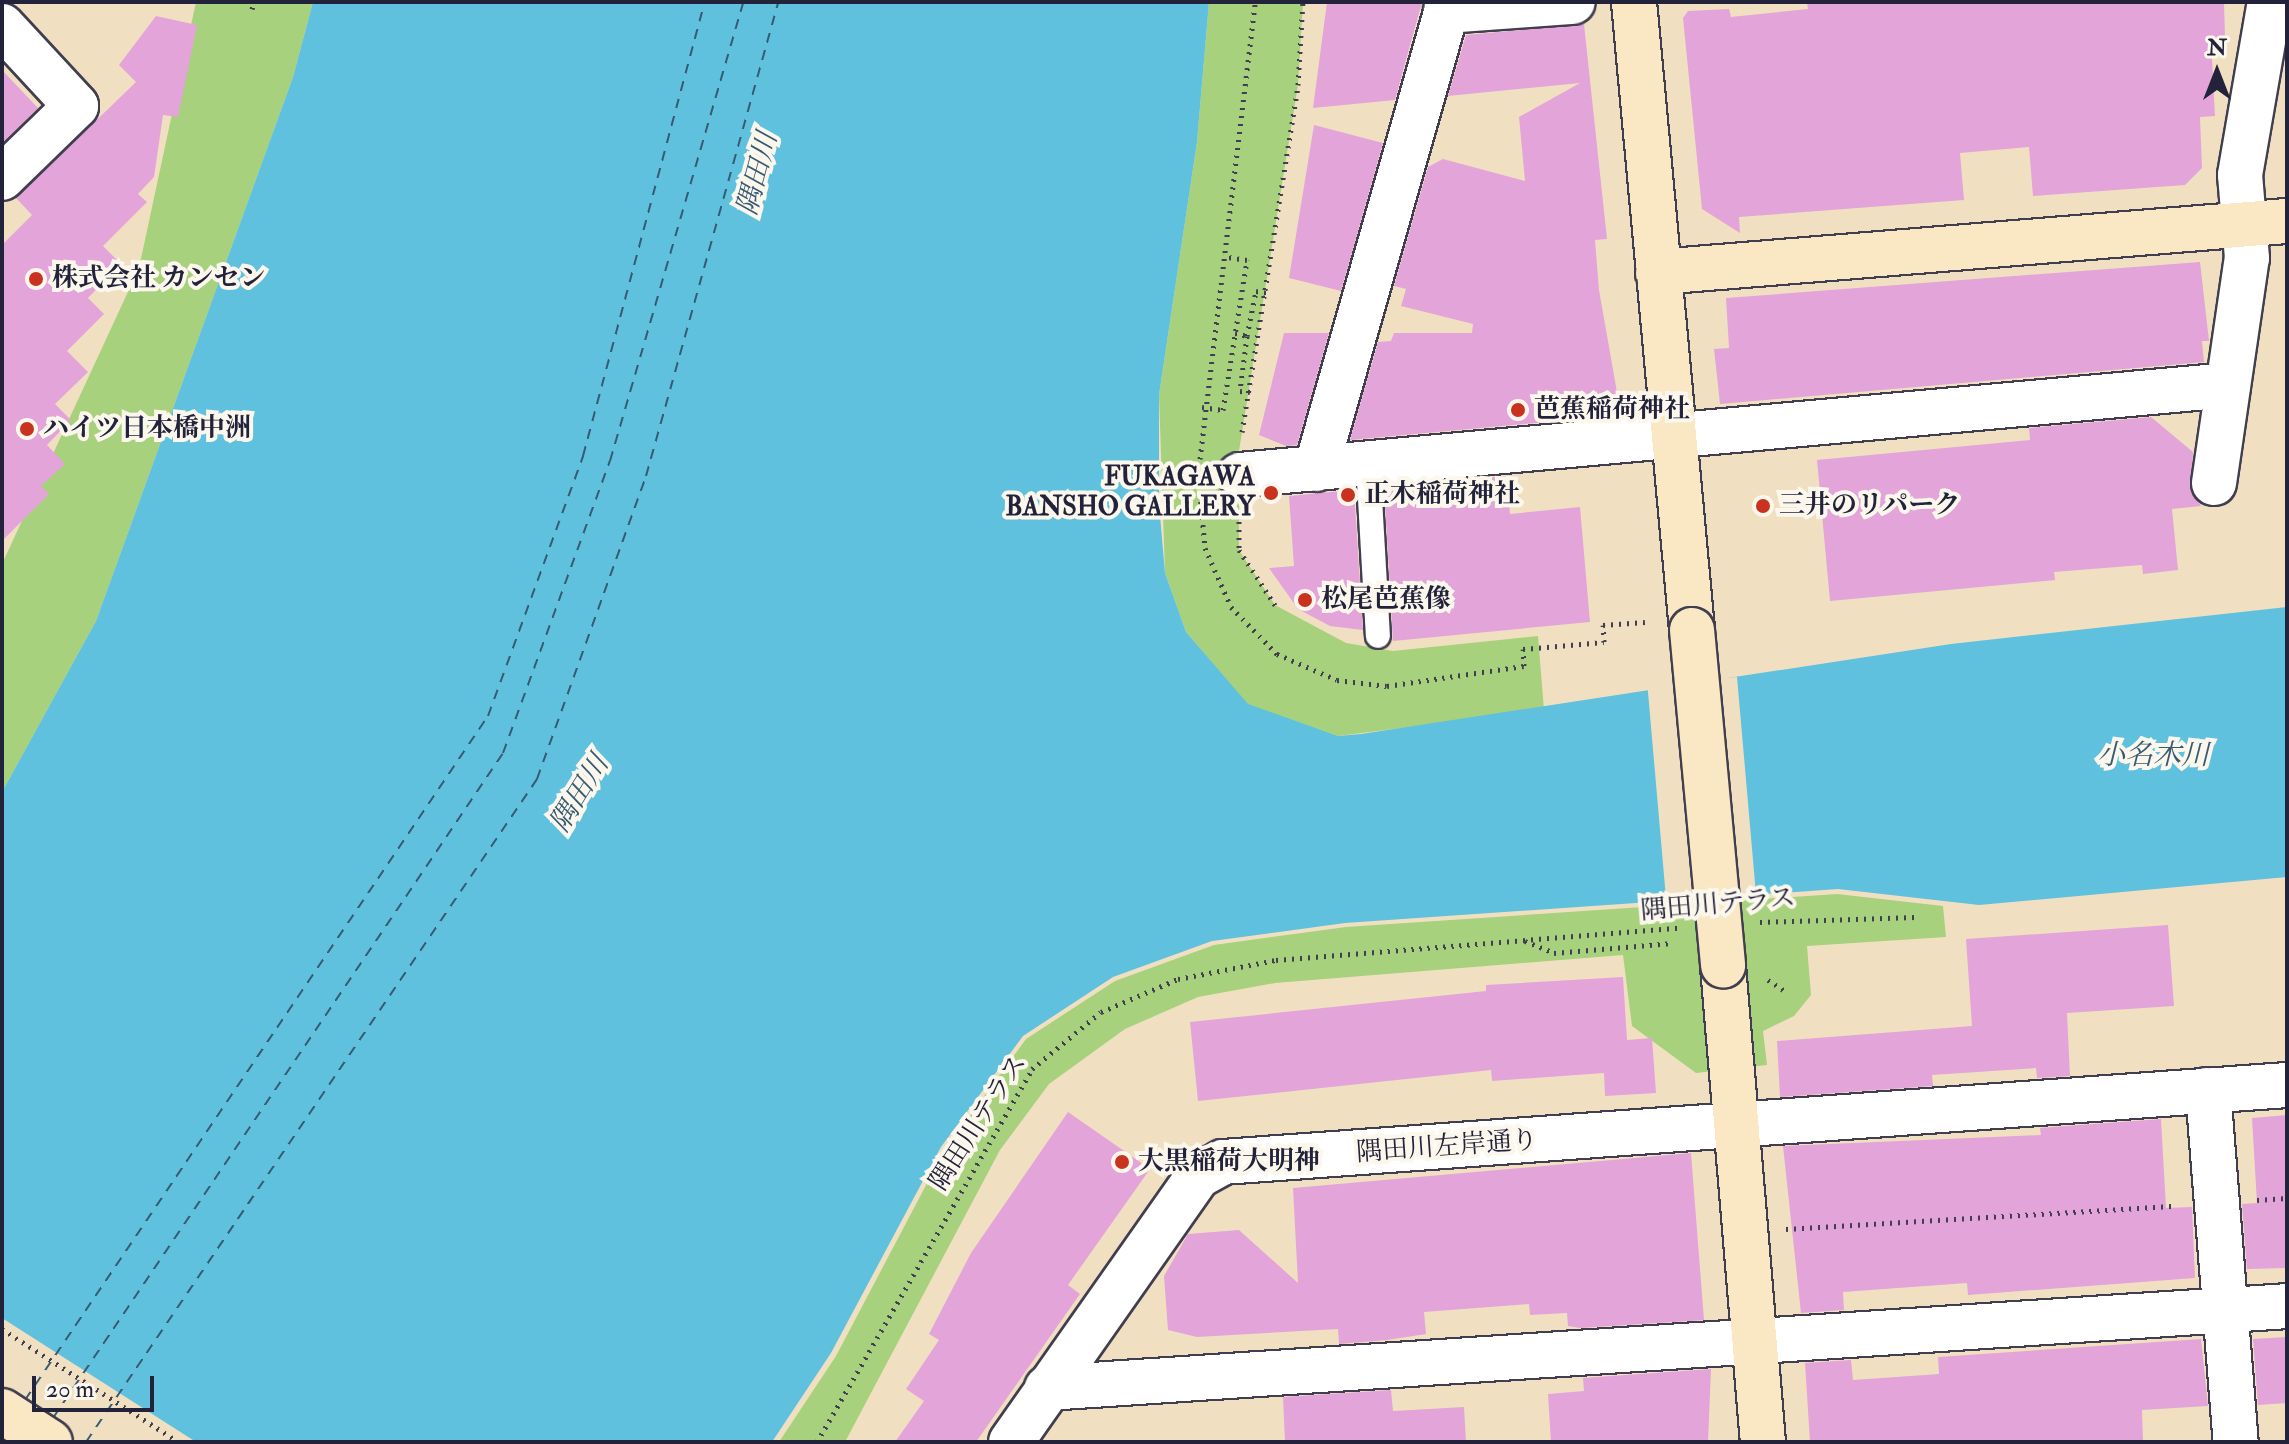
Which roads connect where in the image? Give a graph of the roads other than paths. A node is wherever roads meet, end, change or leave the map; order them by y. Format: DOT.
graph roads {
  1 [pos="1573,2"];
  2 [pos="1634,2"];
  3 [pos="2270,2"];
  4 [pos="1448,7"];
  5 [pos="2,26"];
  6 [pos="2,178"];
  7 [pos="2287,221"];
  8 [pos="2244,225"];
  9 [pos="1658,272"];
  10 [pos="2228,385"];
  11 [pos="1673,436"];
  12 [pos="1368,464"];
  13 [pos="1316,469"];
  14 [pos="1240,475"];
  15 [pos="2214,483"];
  16 [pos="1378,636"];
  17 [pos="2287,1085"];
  18 [pos="2208,1090"];
  19 [pos="1736,1126"];
  20 [pos="2287,1306"];
  21 [pos="2227,1311"];
  22 [pos="1754,1342"];
  23 [pos="1047,1388"];
  24 [pos="2,1411"];
  25 [pos="50,1442"];
  26 [pos="1011,1442"];
  27 [pos="1763,1442"];
  28 [pos="2236,1442"];
  1 -- 4 [label="street"];
  2 -- 9 [label="street"];
  3 -- 8 [label="street"];
  4 -- 13 [label="street"];
  5 -- 6 [label="street"];
  7 -- 8 [label="street"];
  8 -- 9 [label="street"];
  8 -- 10 [label="street"];
  9 -- 11 [label="street"];
  10 -- 11 [label="street"];
  10 -- 15 [label="street"];
  11 -- 12 [label="street"];
  11 -- 19 [label="street, bridge"];
  12 -- 13 [label="street"];
  12 -- 16 [label="lane"];
  13 -- 14 [label="street"];
  17 -- 18 [label="street, 隅田川左岸通り"];
  18 -- 19 [label="street, 隅田川左岸通り"];
  18 -- 21 [label="street"];
  19 -- 22 [label="street"];
  19 -- 23 [label="street, 隅田川左岸通り"];
  20 -- 21 [label="street"];
  21 -- 22 [label="street"];
  21 -- 28 [label="street"];
  22 -- 23 [label="street"];
  22 -- 27 [label="street"];
  23 -- 26 [label="street, 隅田川左岸通り"];
  24 -- 25 [label="street"];
}
